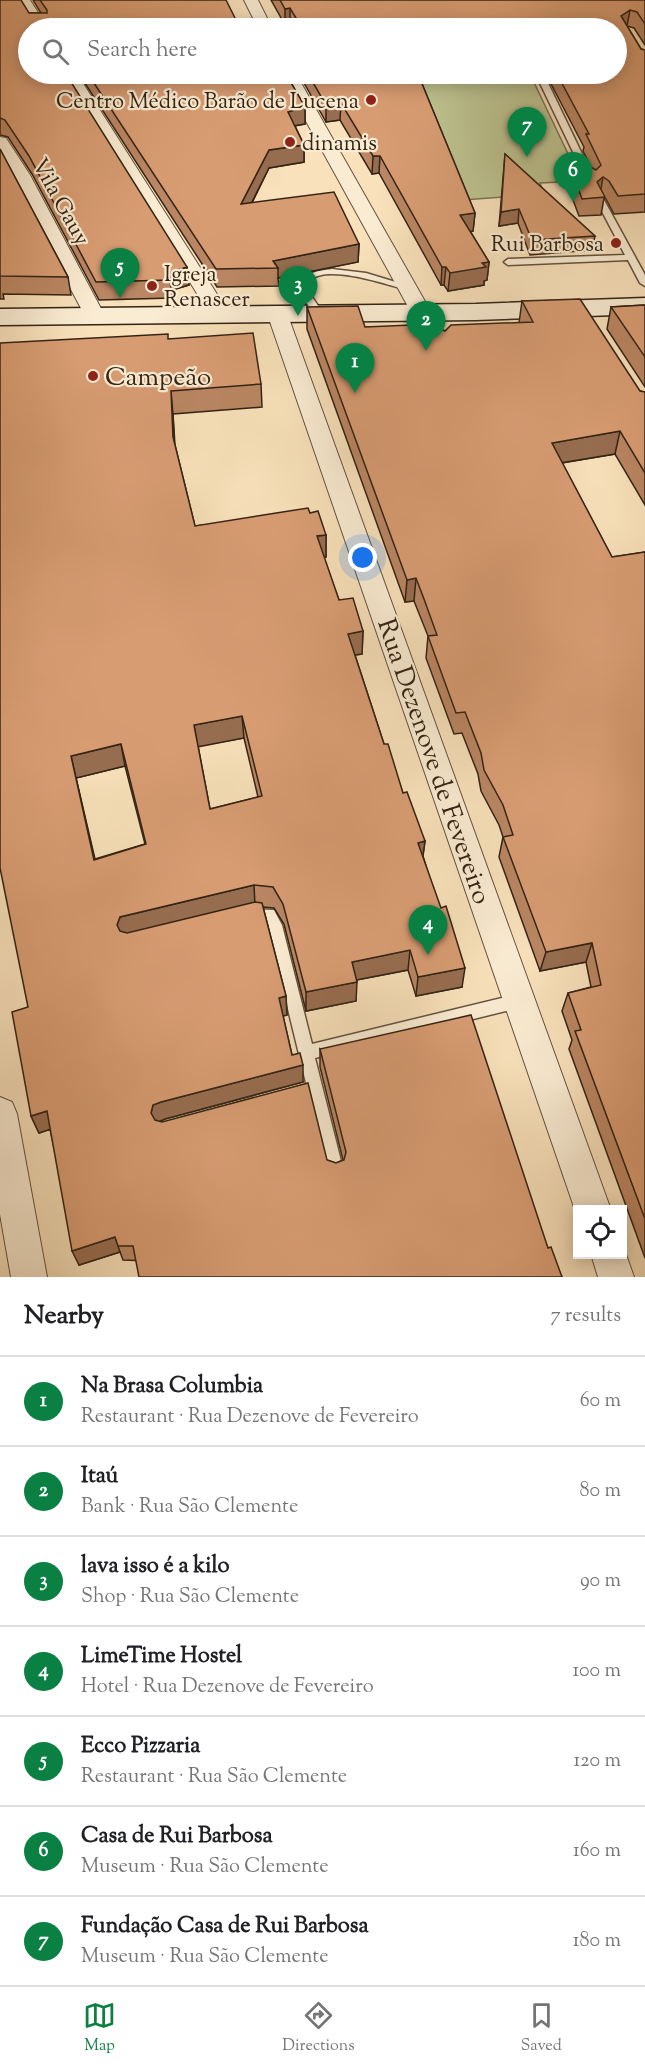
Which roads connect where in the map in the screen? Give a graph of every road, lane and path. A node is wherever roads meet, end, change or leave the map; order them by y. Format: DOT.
graph roads {
  1 [pos="23,0"];
  2 [pos="251,0"];
  3 [pos="35,18"];
  4 [pos="260,18"];
  5 [pos="75,84"];
  6 [pos="294,84"];
  7 [pos="544,84"];
  8 [pos="0,142"];
  9 [pos="591,183"];
  10 [pos="600,200"];
  11 [pos="631,257"];
  12 [pos="508,262"];
  13 [pos="645,283"];
  14 [pos="407,287"];
  15 [pos="645,306"];
  16 [pos="219,313"];
  17 [pos="277,313"];
  18 [pos="318,313"];
  19 [pos="95,315"];
  20 [pos="427,315"];
  21 [pos="0,317"];
  22 [pos="233,920"];
  23 [pos="520,1000"];
  24 [pos="306,1053"];
  25 [pos="0,1114"];
  26 [pos="335,1169"];
  27 [pos="592,1205"];
  28 [pos="611,1259"];
  29 [pos="29,1277"];
  30 [pos="616,1277"];
  1 -- 3 [label="street"];
  2 -- 4 [label="street"];
  5 -- 16 [label="street"];
  6 -- 14 [label="street"];
  7 -- 9 [label="lane"];
  8 -- 19 [label="street, Vila Gauy"];
  10 -- 11 [label="lane"];
  11 -- 12 [label="lane"];
  11 -- 13 [label="lane"];
  14 -- 18 [label="lane"];
  14 -- 20 [label="street"];
  15 -- 20 [label="main road"];
  16 -- 17 [label="main road"];
  16 -- 19 [label="main road"];
  17 -- 18 [label="main road"];
  17 -- 23 [label="street, Rua Dezenove de Fevereiro"];
  18 -- 20 [label="main road"];
  19 -- 21 [label="main road"];
  22 -- 24 [label="lane"];
  23 -- 24 [label="lane"];
  23 -- 27 [label="street, Rua Dezenove de Fevereiro"];
  24 -- 26 [label="lane"];
  25 -- 29 [label="street"];
  28 -- 30 [label="street"];
}
